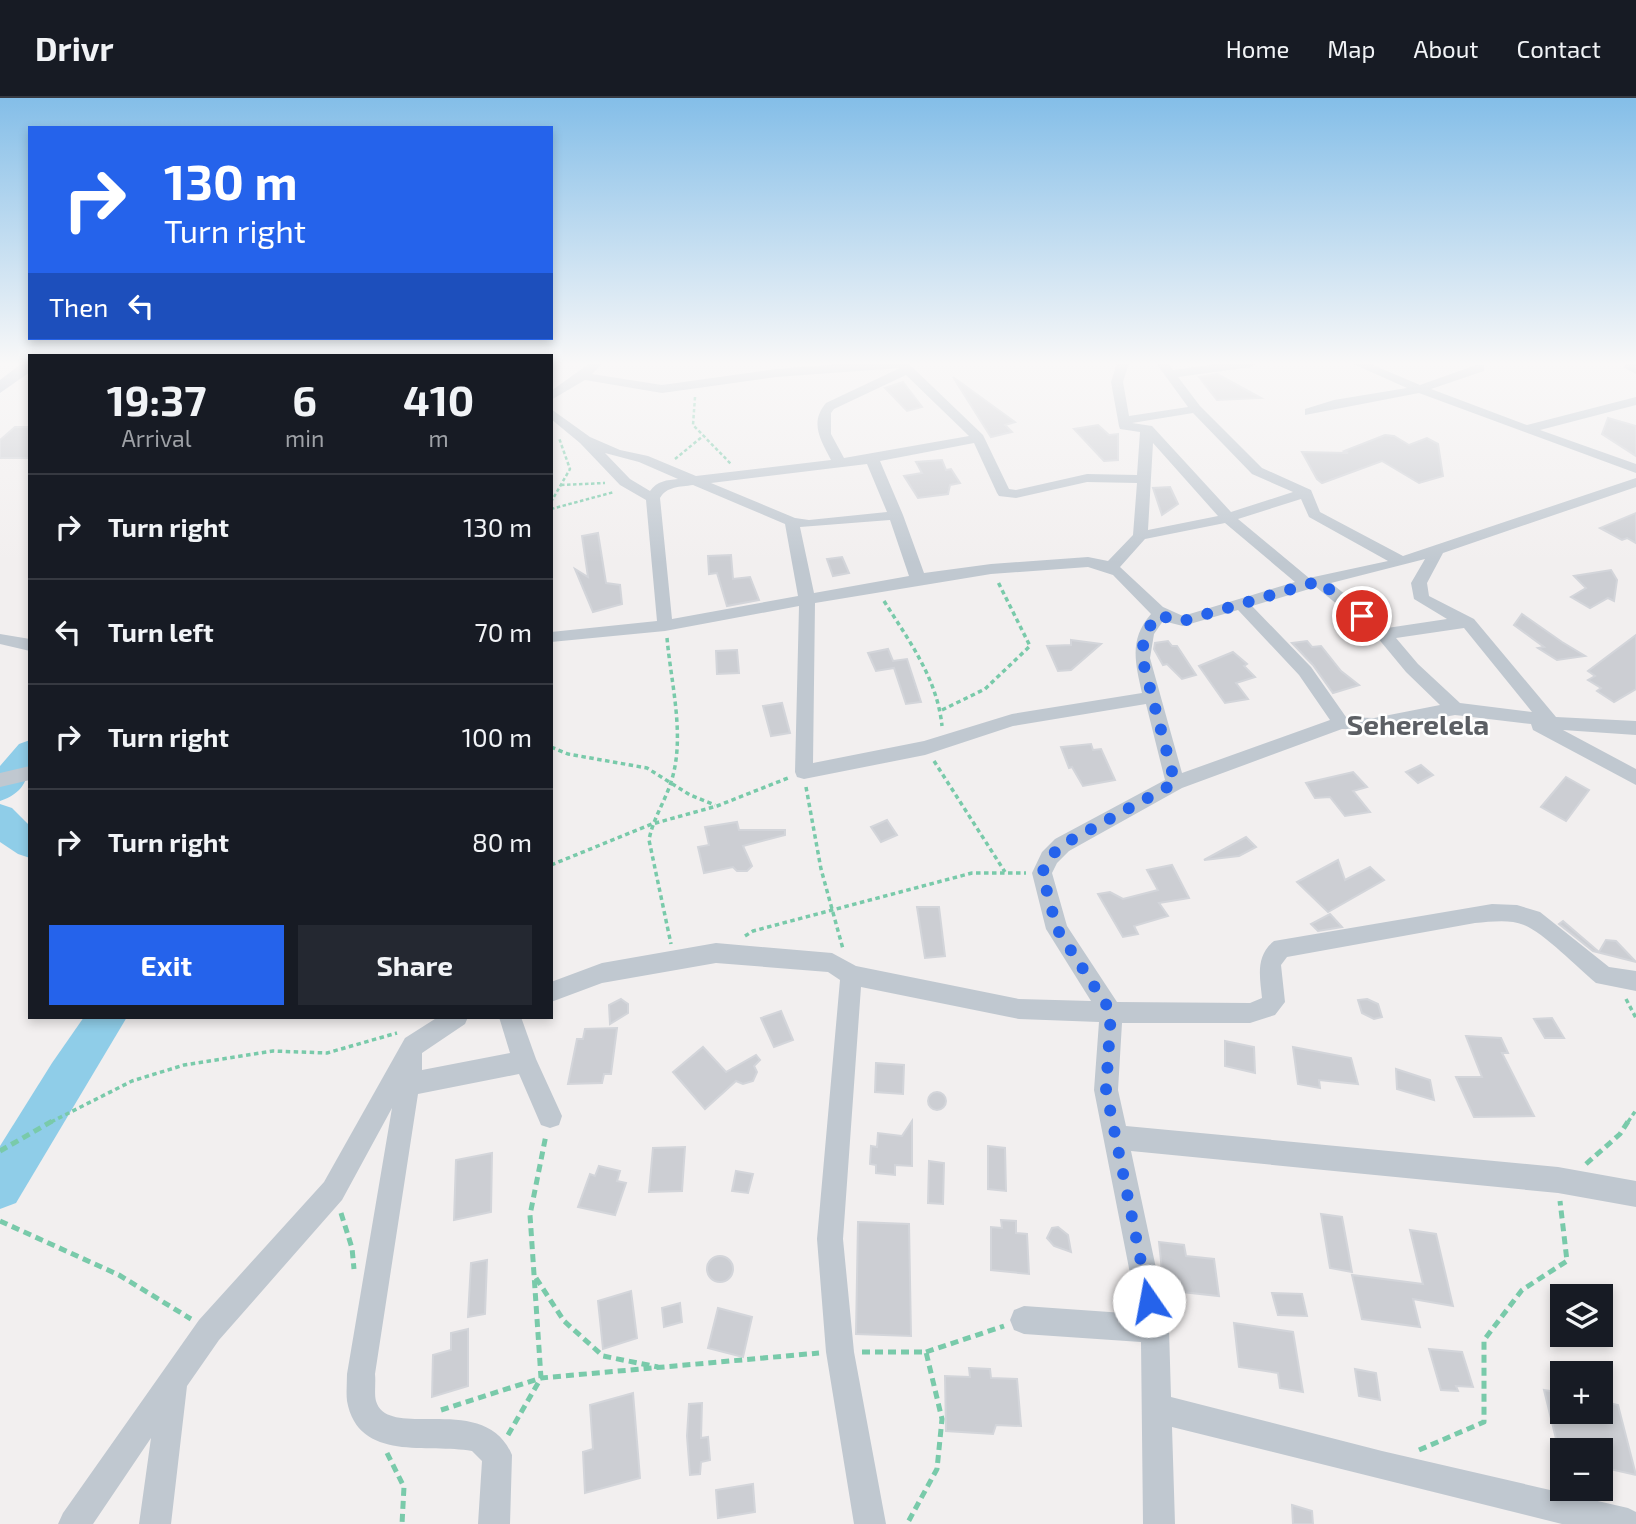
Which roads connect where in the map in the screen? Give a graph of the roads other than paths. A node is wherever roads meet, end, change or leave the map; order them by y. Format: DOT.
graph roads {
  1 [pos="1147,429"];
  2 [pos="572,430"];
  3 [pos="824,430"];
  4 [pos="969,430"];
  5 [pos="1216,430"];
  6 [pos="1528,430"];
  7 [pos="978,438"];
  8 [pos="585,440"];
  9 [pos="873,459"];
  10 [pos="840,464"];
  11 [pos="1636,469"];
  12 [pos="1142,479"];
  13 [pos="1636,481"];
  14 [pos="696,482"];
  15 [pos="1306,493"];
  16 [pos="653,498"];
  17 [pos="896,515"];
  18 [pos="1228,519"];
  19 [pos="792,522"];
  20 [pos="1140,537"];
  21 [pos="1438,549"];
  22 [pos="1402,562"];
  23 [pos="1112,566"];
  24 [pos="918,579"];
  25 [pos="1313,583"];
  26 [pos="807,600"];
  27 [pos="1242,605"];
  28 [pos="1160,614"];
  29 [pos="1468,623"];
  30 [pos="666,626"];
  31 [pos="1383,633"];
  32 [pos="553,637"];
  33 [pos="0,639"];
  34 [pos="28,646"];
  35 [pos="1153,697"];
  36 [pos="1455,709"];
  37 [pos="1519,715"];
  38 [pos="1341,723"];
  39 [pos="1551,723"];
  40 [pos="1636,728"];
  41 [pos="28,773"];
  42 [pos="1636,778"];
  43 [pos="0,780"];
  44 [pos="1175,783"];
  45 [pos="851,975"];
  46 [pos="1636,981"];
  47 [pos="553,991"];
  48 [pos="1111,1012"];
  49 [pos="453,1019"];
  50 [pos="511,1019"];
  51 [pos="408,1039"];
  52 [pos="525,1062"];
  53 [pos="408,1085"];
  54 [pos="550,1116"];
  55 [pos="1115,1137"];
  56 [pos="1636,1194"];
  57 [pos="1024,1320"];
  58 [pos="1155,1329"];
  59 [pos="173,1383"];
  60 [pos="1155,1408"];
  61 [pos="74,1524"];
  62 [pos="155,1524"];
  63 [pos="494,1524"];
  64 [pos="870,1524"];
  65 [pos="1158,1524"];
  66 [pos="1628,1524"];
  1 -- 12 [label="street"];
  1 -- 18 [label="street"];
  2 -- 8 [label="street"];
  3 -- 10 [label="street"];
  4 -- 7 [label="street"];
  5 -- 15 [label="street"];
  6 -- 11 [label="street"];
  7 -- 9 [label="street"];
  7 -- 12 [label="street"];
  8 -- 14 [label="street"];
  8 -- 16 [label="street"];
  9 -- 10 [label="street"];
  9 -- 17 [label="street"];
  10 -- 14 [label="street"];
  12 -- 20 [label="street"];
  13 -- 21 [label="street"];
  14 -- 16 [label="street"];
  14 -- 19 [label="street"];
  15 -- 18 [label="street"];
  15 -- 22 [label="street"];
  16 -- 30 [label="street"];
  17 -- 19 [label="street"];
  17 -- 24 [label="street"];
  18 -- 20 [label="street"];
  18 -- 25 [label="street"];
  19 -- 26 [label="street"];
  20 -- 23 [label="street"];
  21 -- 22 [label="street"];
  21 -- 29 [label="street"];
  22 -- 25 [label="street"];
  23 -- 24 [label="street"];
  23 -- 28 [label="street"];
  24 -- 26 [label="street"];
  25 -- 27 [label="street"];
  25 -- 31 [label="street"];
  26 -- 30 [label="street"];
  26 -- 35 [label="street"];
  27 -- 28 [label="street"];
  27 -- 38 [label="street"];
  28 -- 35 [label="street"];
  29 -- 31 [label="street"];
  29 -- 39 [label="street"];
  30 -- 32 [label="street"];
  31 -- 36 [label="street"];
  33 -- 34 [label="street"];
  35 -- 44 [label="street"];
  36 -- 37 [label="street"];
  36 -- 38 [label="street"];
  37 -- 39 [label="street"];
  37 -- 42 [label="street"];
  38 -- 44 [label="street"];
  39 -- 40 [label="street"];
  41 -- 43 [label="street"];
  44 -- 48 [label="street"];
  45 -- 47 [label="street"];
  45 -- 48 [label="street"];
  45 -- 64 [label="street"];
  46 -- 48 [label="street"];
  48 -- 55 [label="street"];
  49 -- 51 [label="street"];
  50 -- 52 [label="street"];
  51 -- 53 [label="street"];
  51 -- 59 [label="street"];
  52 -- 53 [label="street"];
  52 -- 54 [label="street"];
  53 -- 63 [label="street"];
  55 -- 56 [label="street"];
  55 -- 58 [label="street"];
  57 -- 58 [label="street"];
  58 -- 60 [label="street"];
  59 -- 61 [label="street"];
  59 -- 62 [label="street"];
  60 -- 65 [label="street"];
  60 -- 66 [label="street"];
}
